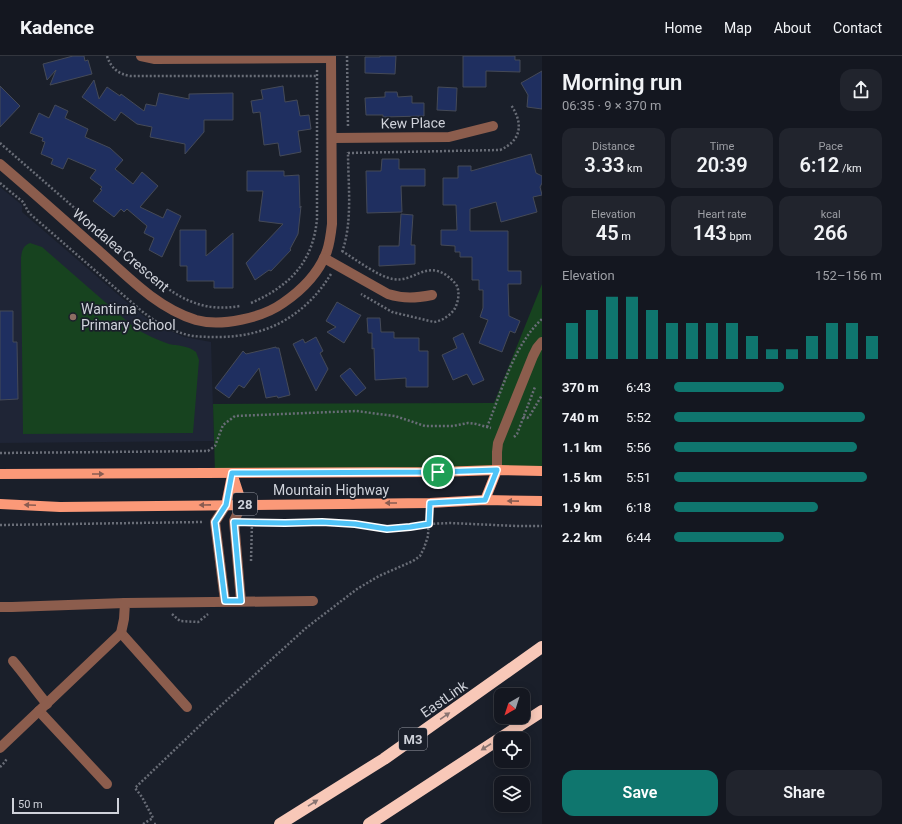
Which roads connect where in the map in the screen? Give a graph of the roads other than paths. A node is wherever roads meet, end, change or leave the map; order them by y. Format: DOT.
graph roads {
  1 [pos="141,56"];
  2 [pos="331,57"];
  3 [pos="493,126"];
  4 [pos="333,138"];
  5 [pos="0,164"];
  6 [pos="324,258"];
  7 [pos="432,295"];
  8 [pos="542,342"];
  9 [pos="497,470"];
  10 [pos="542,471"];
  11 [pos="232,473"];
  12 [pos="0,474"];
  13 [pos="485,500"];
  14 [pos="542,501"];
  15 [pos="0,504"];
  16 [pos="242,504"];
  17 [pos="226,505"];
  18 [pos="225,601"];
  19 [pos="241,601"];
  20 [pos="313,601"];
  21 [pos="125,603"];
  22 [pos="0,607"];
  23 [pos="121,634"];
  24 [pos="542,647"];
  25 [pos="13,661"];
  26 [pos="47,704"];
  27 [pos="187,707"];
  28 [pos="39,711"];
  29 [pos="542,711"];
  30 [pos="0,748"];
  31 [pos="107,784"];
  32 [pos="280,824"];
  33 [pos="369,824"];
  1 -- 2 [label="street"];
  2 -- 4 [label="street, Wondalea Crescent"];
  3 -- 4 [label="street, Kew Place"];
  4 -- 6 [label="street, Wondalea Crescent"];
  5 -- 6 [label="street, Wondalea Crescent"];
  6 -- 7 [label="street"];
  8 -- 9 [label="street"];
  9 -- 10 [label="main road, Mountain Highway / 28"];
  9 -- 11 [label="main road, Mountain Highway / 28"];
  9 -- 13 [label="main road"];
  12 -- 11 [label="main road, Mountain Highway / 28, one-way"];
  11 -- 16 [label="main road"];
  11 -- 17 [label="main road"];
  14 -- 13 [label="main road, Mountain Highway / 28, one-way"];
  13 -- 16 [label="main road, Mountain Highway / 28, one-way"];
  17 -- 15 [label="main road, Mountain Highway / 28, one-way"];
  16 -- 17 [label="main road, Mountain Highway / 28"];
  16 -- 19 [label="street"];
  17 -- 18 [label="street"];
  18 -- 19 [label="street"];
  18 -- 21 [label="street"];
  19 -- 20 [label="street"];
  21 -- 22 [label="street"];
  21 -- 23 [label="street"];
  23 -- 26 [label="street"];
  23 -- 27 [label="street"];
  32 -- 24 [label="highway, EastLink / M3, one-way"];
  25 -- 26 [label="street"];
  26 -- 28 [label="street"];
  28 -- 30 [label="street"];
  28 -- 31 [label="street"];
  29 -- 33 [label="highway, one-way"];
}
